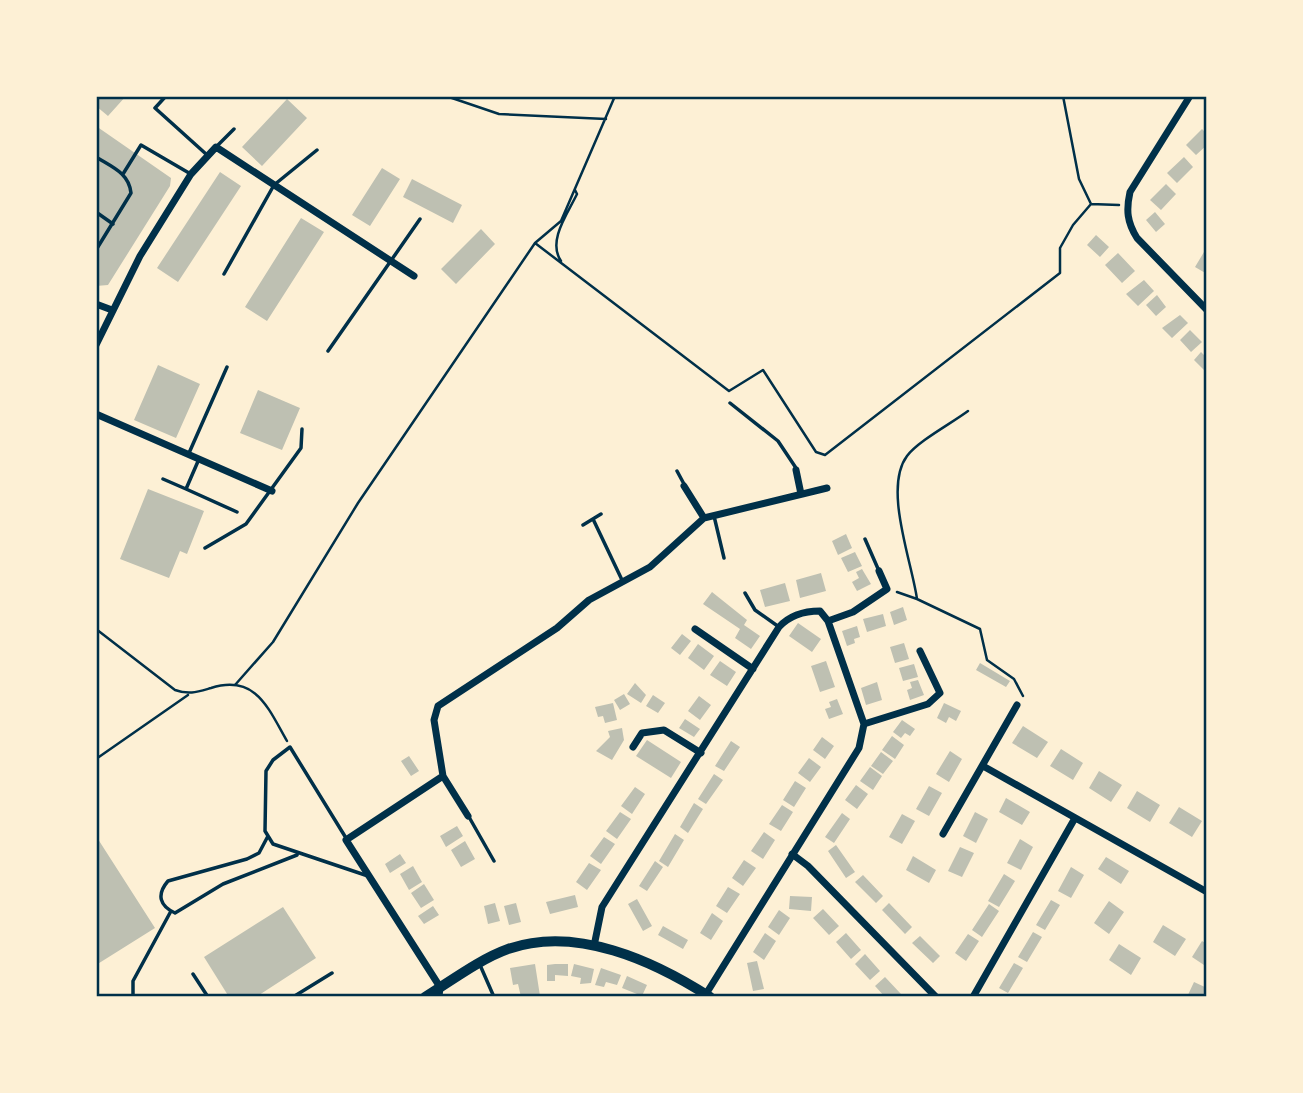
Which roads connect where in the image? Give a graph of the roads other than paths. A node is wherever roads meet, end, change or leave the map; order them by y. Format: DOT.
graph roads {
  1 [pos="166,96"];
  2 [pos="1190,96"];
  3 [pos="234,129"];
  4 [pos="216,147"];
  5 [pos="317,150"];
  6 [pos="206,154"];
  7 [pos="96,157"];
  8 [pos="123,174"];
  9 [pos="191,174"];
  10 [pos="274,185"];
  11 [pos="96,212"];
  12 [pos="420,219"];
  13 [pos="113,223"];
  14 [pos="96,250"];
  15 [pos="389,260"];
  16 [pos="224,274"];
  17 [pos="414,276"];
  18 [pos="96,304"];
  19 [pos="112,310"];
  20 [pos="1207,310"];
  21 [pos="96,345"];
  22 [pos="328,351"];
  23 [pos="227,367"];
  24 [pos="730,402"];
  25 [pos="96,414"];
  26 [pos="302,429"];
  27 [pos="188,454"];
  28 [pos="199,459"];
  29 [pos="796,470"];
  30 [pos="677,471"];
  31 [pos="163,479"];
  32 [pos="684,485"];
  33 [pos="827,488"];
  34 [pos="186,489"];
  35 [pos="272,491"];
  36 [pos="801,494"];
  37 [pos="237,512"];
  38 [pos="601,514"];
  39 [pos="713,515"];
  40 [pos="704,518"];
  41 [pos="593,519"];
  42 [pos="583,525"];
  43 [pos="865,539"];
  44 [pos="205,548"];
  45 [pos="724,558"];
  46 [pos="879,571"];
  47 [pos="623,582"];
  48 [pos="745,593"];
  49 [pos="828,621"];
  50 [pos="779,627"];
  51 [pos="695,629"];
  52 [pos="920,651"];
  53 [pos="753,669"];
  54 [pos="1017,705"];
  55 [pos="864,724"];
  56 [pos="632,747"];
  57 [pos="701,753"];
  58 [pos="983,765"];
  59 [pos="443,776"];
  60 [pos="468,816"];
  61 [pos="1075,818"];
  62 [pos="943,834"];
  63 [pos="268,836"];
  64 [pos="346,840"];
  65 [pos="299,854"];
  66 [pos="792,855"];
  67 [pos="494,861"];
  68 [pos="370,877"];
  69 [pos="1207,892"];
  70 [pos="171,911"];
  71 [pos="594,946"];
  72 [pos="480,965"];
  73 [pos="332,972"];
  74 [pos="193,974"];
  75 [pos="440,992"];
  76 [pos="708,995"];
  77 [pos="133,997"];
  78 [pos="208,997"];
  79 [pos="293,997"];
  80 [pos="425,997"];
  81 [pos="494,997"];
  82 [pos="936,997"];
  83 [pos="973,997"];
  1 -- 6 [label="lane"];
  2 -- 20 [label="street"];
  3 -- 4 [label="lane"];
  4 -- 6 [label="street"];
  4 -- 10 [label="street"];
  5 -- 10 [label="lane"];
  6 -- 9 [label="street"];
  7 -- 8 [label="lane"];
  8 -- 9 [label="lane"];
  8 -- 13 [label="lane"];
  9 -- 19 [label="street"];
  10 -- 15 [label="street"];
  10 -- 16 [label="lane"];
  11 -- 13 [label="lane"];
  12 -- 15 [label="lane"];
  13 -- 14 [label="lane"];
  15 -- 17 [label="street"];
  15 -- 22 [label="lane"];
  18 -- 19 [label="street"];
  19 -- 21 [label="street"];
  23 -- 27 [label="lane"];
  24 -- 29 [label="lane"];
  25 -- 27 [label="street"];
  26 -- 35 [label="lane"];
  27 -- 28 [label="street"];
  28 -- 34 [label="lane"];
  28 -- 35 [label="street"];
  29 -- 36 [label="street"];
  30 -- 32 [label="lane"];
  31 -- 34 [label="lane"];
  32 -- 40 [label="street"];
  33 -- 36 [label="street"];
  34 -- 37 [label="lane"];
  35 -- 44 [label="lane"];
  36 -- 39 [label="street"];
  38 -- 41 [label="lane"];
  39 -- 40 [label="street"];
  39 -- 45 [label="lane"];
  40 -- 47 [label="street"];
  41 -- 42 [label="lane"];
  41 -- 47 [label="lane"];
  43 -- 46 [label="lane"];
  46 -- 49 [label="street"];
  47 -- 59 [label="street"];
  48 -- 50 [label="lane"];
  49 -- 50 [label="street"];
  49 -- 55 [label="street"];
  50 -- 53 [label="street"];
  51 -- 53 [label="street"];
  52 -- 55 [label="street"];
  53 -- 57 [label="street"];
  54 -- 58 [label="street"];
  55 -- 66 [label="street"];
  56 -- 57 [label="street"];
  57 -- 71 [label="street"];
  58 -- 61 [label="street"];
  58 -- 62 [label="street"];
  59 -- 60 [label="street"];
  59 -- 64 [label="street"];
  60 -- 67 [label="lane"];
  61 -- 69 [label="street"];
  61 -- 83 [label="street"];
  63 -- 64 [label="lane"];
  63 -- 65 [label="lane"];
  63 -- 70 [label="lane"];
  64 -- 68 [label="street"];
  65 -- 68 [label="lane"];
  65 -- 70 [label="lane"];
  66 -- 76 [label="street"];
  66 -- 82 [label="street"];
  68 -- 75 [label="street"];
  70 -- 77 [label="lane"];
  71 -- 72 [label="main road"];
  71 -- 76 [label="main road"];
  72 -- 75 [label="main road"];
  72 -- 81 [label="lane"];
  73 -- 79 [label="lane"];
  74 -- 78 [label="lane"];
  75 -- 80 [label="main road"];
}
